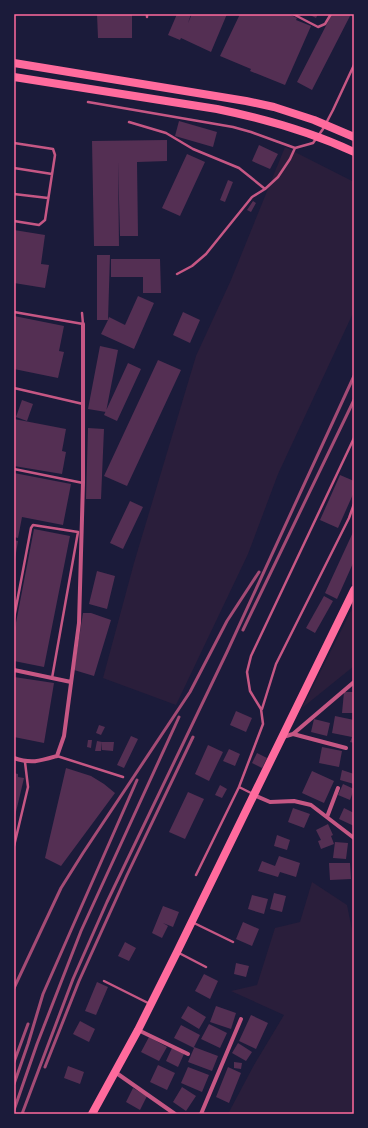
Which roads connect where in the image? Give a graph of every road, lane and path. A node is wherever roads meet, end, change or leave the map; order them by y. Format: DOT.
graph roads {
  1 [pos="292,14"];
  2 [pos="331,14"];
  3 [pos="14,63"];
  4 [pos="354,65"];
  5 [pos="14,77"];
  6 [pos="88,102"];
  7 [pos="129,122"];
  8 [pos="354,137"];
  9 [pos="14,143"];
  10 [pos="295,148"];
  11 [pos="354,152"];
  12 [pos="14,168"];
  13 [pos="52,174"];
  14 [pos="265,189"];
  15 [pos="14,194"];
  16 [pos="48,198"];
  17 [pos="14,221"];
  18 [pos="177,274"];
  19 [pos="14,312"];
  20 [pos="82,313"];
  21 [pos="82,324"];
  22 [pos="14,388"];
  23 [pos="83,404"];
  24 [pos="354,438"];
  25 [pos="14,469"];
  26 [pos="83,483"];
  27 [pos="354,504"];
  28 [pos="80,533"];
  29 [pos="354,590"];
  30 [pos="14,618"];
  31 [pos="14,670"];
  32 [pos="52,678"];
  33 [pos="71,682"];
  34 [pos="354,682"];
  35 [pos="261,709"];
  36 [pos="293,734"];
  37 [pos="281,738"];
  38 [pos="346,748"];
  39 [pos="57,756"];
  40 [pos="14,758"];
  41 [pos="25,762"];
  42 [pos="123,777"];
  43 [pos="238,787"];
  44 [pos="338,788"];
  45 [pos="254,795"];
  46 [pos="327,818"];
  47 [pos="354,838"];
  48 [pos="14,846"];
  49 [pos="196,875"];
  50 [pos="192,922"];
  51 [pos="233,942"];
  52 [pos="177,952"];
  53 [pos="206,967"];
  54 [pos="104,981"];
  55 [pos="150,1005"];
  56 [pos="241,1019"];
  57 [pos="138,1030"];
  58 [pos="188,1054"];
  59 [pos="115,1072"];
  60 [pos="92,1114"];
  61 [pos="175,1114"];
  62 [pos="201,1114"];
  1 -- 2 [label="lane"];
  3 -- 8 [label="main road"];
  4 -- 10 [label="lane"];
  5 -- 11 [label="main road"];
  6 -- 10 [label="lane"];
  7 -- 14 [label="lane"];
  9 -- 13 [label="lane"];
  10 -- 14 [label="lane"];
  12 -- 13 [label="lane"];
  13 -- 16 [label="lane"];
  14 -- 18 [label="lane"];
  15 -- 16 [label="lane"];
  16 -- 17 [label="lane"];
  19 -- 21 [label="lane"];
  20 -- 21 [label="lane"];
  21 -- 23 [label="street"];
  22 -- 23 [label="lane"];
  23 -- 26 [label="street"];
  24 -- 35 [label="lane"];
  25 -- 26 [label="lane"];
  26 -- 28 [label="street"];
  27 -- 35 [label="lane"];
  28 -- 30 [label="lane"];
  28 -- 32 [label="lane"];
  28 -- 33 [label="street"];
  29 -- 37 [label="main road"];
  31 -- 32 [label="street"];
  32 -- 33 [label="street"];
  33 -- 39 [label="street"];
  34 -- 36 [label="street"];
  35 -- 43 [label="lane"];
  36 -- 37 [label="street"];
  36 -- 38 [label="street"];
  37 -- 45 [label="main road"];
  39 -- 41 [label="street"];
  39 -- 42 [label="lane"];
  40 -- 41 [label="street"];
  41 -- 48 [label="lane"];
  43 -- 45 [label="lane"];
  43 -- 49 [label="lane"];
  44 -- 46 [label="street"];
  45 -- 46 [label="street"];
  45 -- 50 [label="main road"];
  46 -- 47 [label="street"];
  50 -- 51 [label="lane"];
  50 -- 52 [label="main road"];
  52 -- 53 [label="lane"];
  52 -- 55 [label="main road"];
  54 -- 55 [label="lane"];
  55 -- 57 [label="main road"];
  56 -- 62 [label="street"];
  57 -- 58 [label="street"];
  57 -- 59 [label="main road"];
  59 -- 60 [label="main road"];
  59 -- 61 [label="street"];
}
